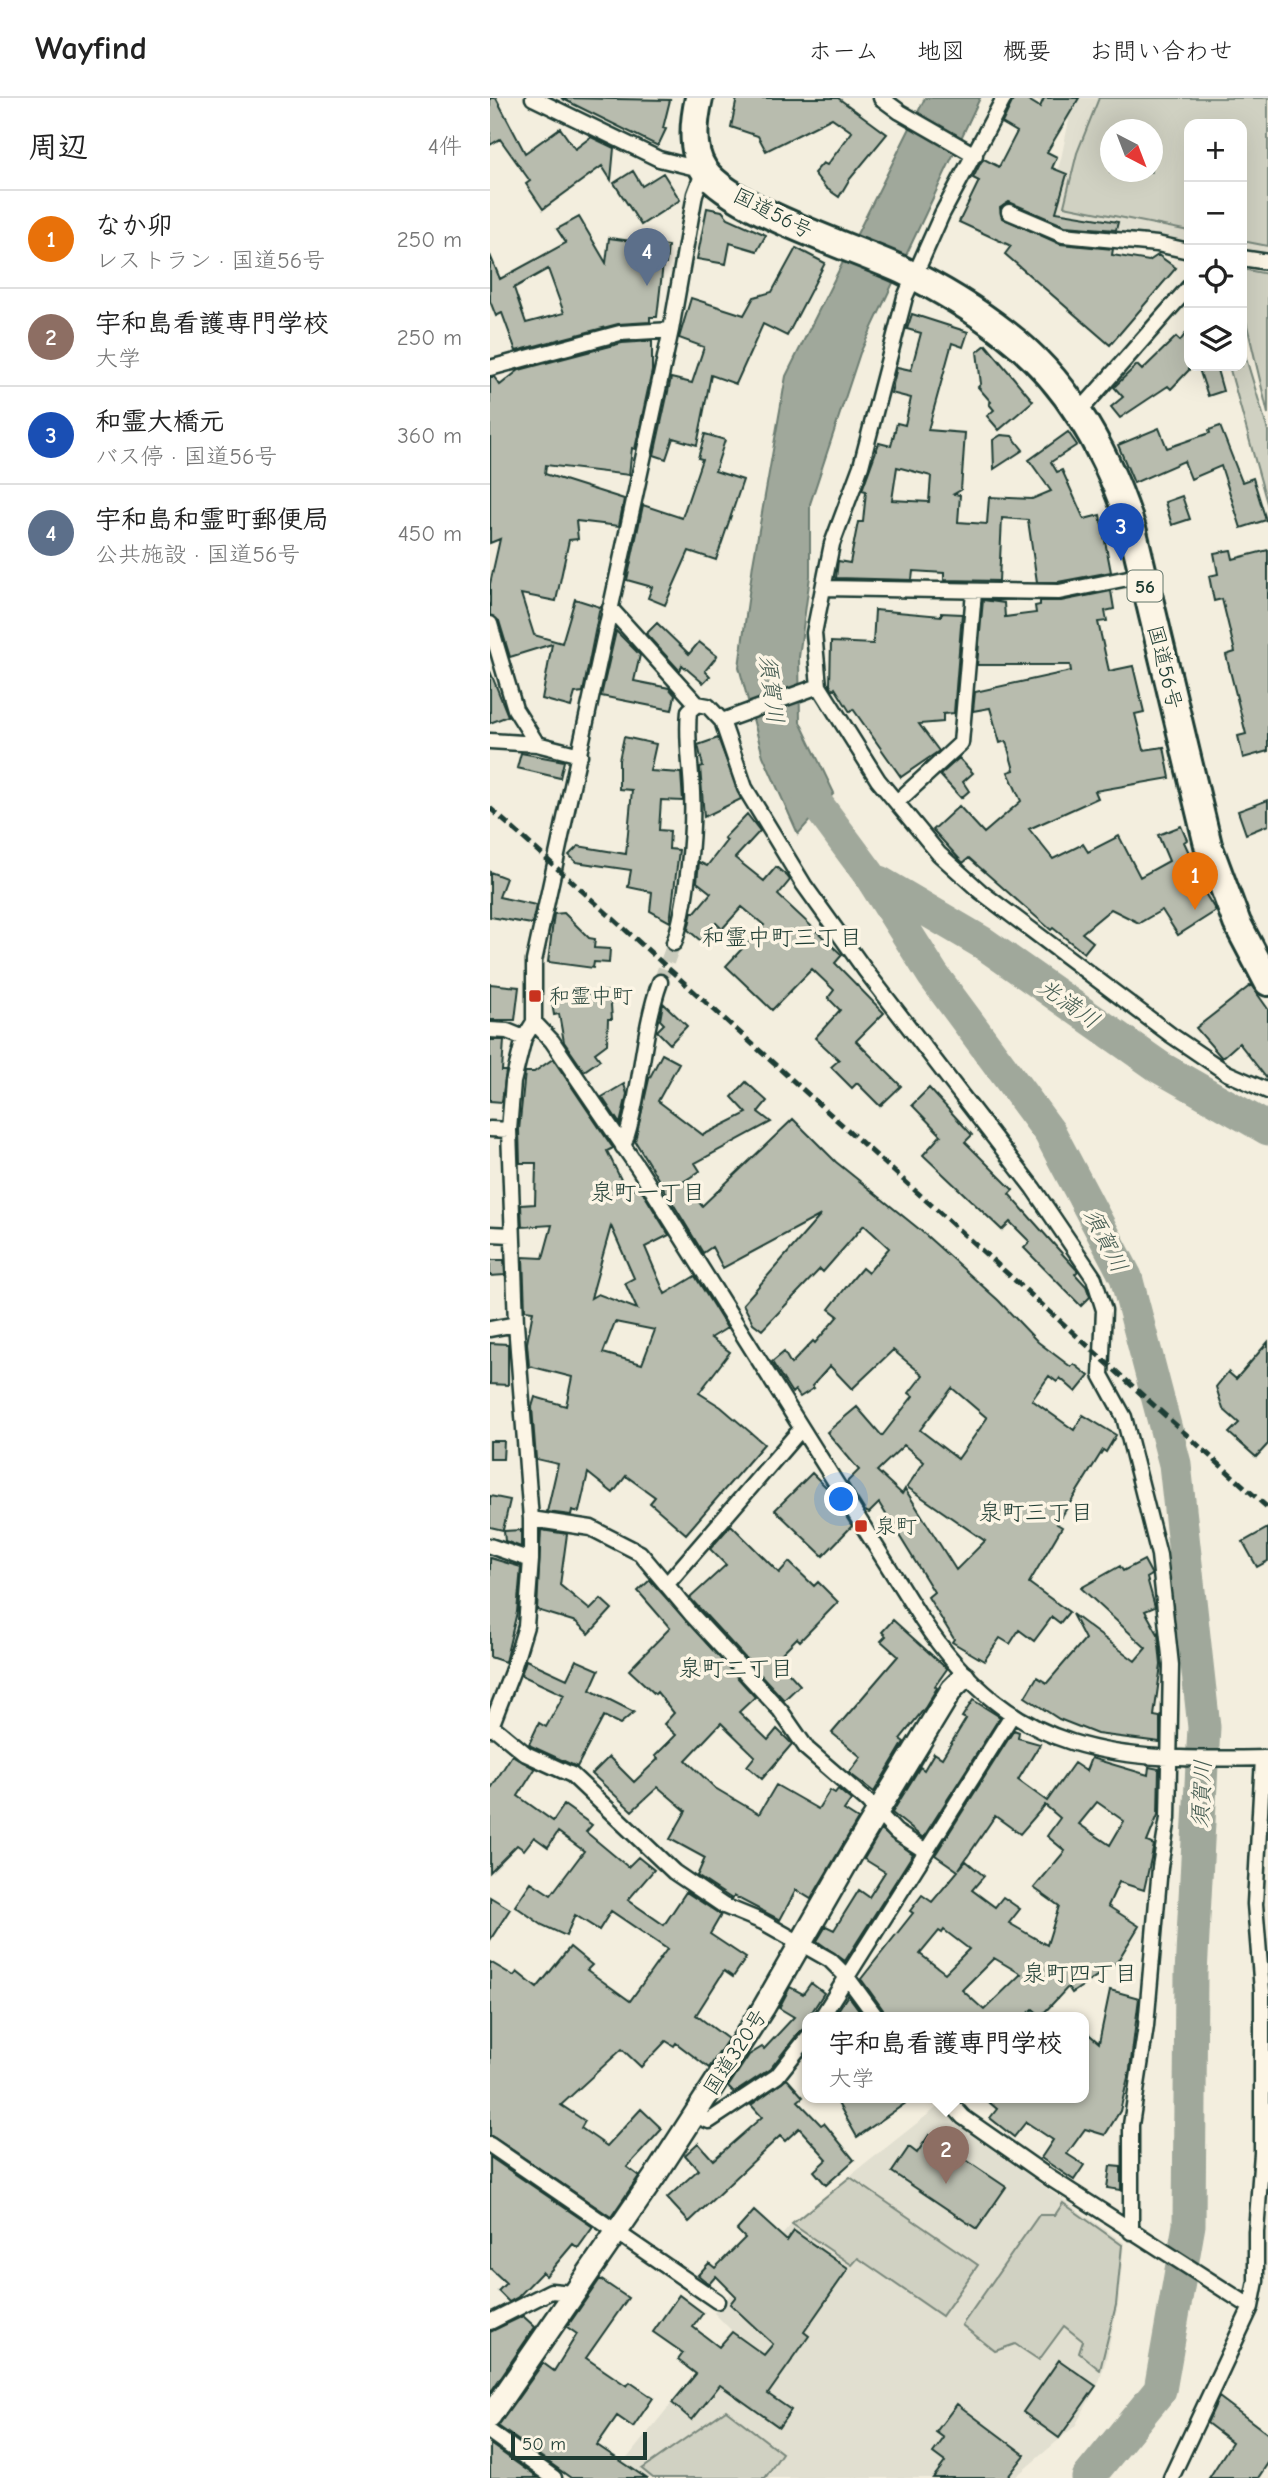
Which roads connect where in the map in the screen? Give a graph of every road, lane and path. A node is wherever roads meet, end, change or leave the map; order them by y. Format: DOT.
graph roads {
  1 [pos="533,98"];
  2 [pos="699,98"];
  3 [pos="1004,98"];
  4 [pos="885,99"];
  5 [pos="971,152"];
  6 [pos="704,170"];
  7 [pos="1009,212"];
  8 [pos="1184,250"];
  9 [pos="1247,259"];
  10 [pos="1268,262"];
  11 [pos="908,273"];
  12 [pos="1184,293"];
  13 [pos="671,330"];
  14 [pos="490,368"];
  15 [pos="1079,412"];
  16 [pos="1143,575"];
  17 [pos="824,588"];
  18 [pos="974,592"];
  19 [pos="610,608"];
  20 [pos="490,624"];
  21 [pos="814,688"];
  22 [pos="697,704"];
  23 [pos="727,719"];
  24 [pos="490,741"];
  25 [pos="537,744"];
  26 [pos="580,755"];
  27 [pos="897,802"];
  28 [pos="674,943"];
  29 [pos="660,982"];
  30 [pos="1268,982"];
  31 [pos="534,1022"];
  32 [pos="490,1030"];
  33 [pos="524,1038"];
  34 [pos="1268,1091"];
  35 [pos="490,1129"];
  36 [pos="509,1130"];
  37 [pos="623,1147"];
  38 [pos="490,1234"];
  39 [pos="512,1235"];
  40 [pos="516,1324"];
  41 [pos="490,1329"];
  42 [pos="801,1429"];
  43 [pos="531,1519"];
  44 [pos="490,1546"];
  45 [pos="531,1560"];
  46 [pos="667,1584"];
  47 [pos="964,1677"];
  48 [pos="1012,1715"];
  49 [pos="491,1727"];
  50 [pos="1266,1758"];
  51 [pos="1177,1759"];
  52 [pos="876,1813"];
  53 [pos="924,1850"];
  54 [pos="799,1942"];
  55 [pos="847,1977"];
  56 [pos="825,2012"];
  57 [pos="873,2012"];
  58 [pos="802,2045"];
  59 [pos="951,2103"];
  60 [pos="694,2115"];
  61 [pos="490,2145"];
  62 [pos="1265,2151"];
  63 [pos="614,2232"];
  64 [pos="1136,2234"];
  65 [pos="572,2293"];
  66 [pos="717,2301"];
  67 [pos="1251,2306"];
  68 [pos="490,2322"];
  69 [pos="490,2416"];
  70 [pos="490,2432"];
  71 [pos="554,2478"];
  72 [pos="1171,2478"];
  1 -- 6 [label="street"];
  2 -- 6 [label="highway"];
  3 -- 5 [label="street"];
  4 -- 5 [label="street"];
  5 -- 11 [label="street"];
  6 -- 11 [label="highway, 国道56号 / 56"];
  6 -- 13 [label="street"];
  7 -- 8 [label="street"];
  9 -- 10 [label="street"];
  11 -- 15 [label="highway, 国道56号 / 56"];
  11 -- 17 [label="street"];
  12 -- 15 [label="street"];
  13 -- 14 [label="street"];
  13 -- 19 [label="street"];
  15 -- 16 [label="highway, 国道56号 / 56"];
  16 -- 18 [label="street"];
  16 -- 30 [label="highway, 国道56号 / 56"];
  17 -- 18 [label="street"];
  17 -- 21 [label="street"];
  18 -- 27 [label="street"];
  19 -- 22 [label="street"];
  19 -- 26 [label="street"];
  20 -- 25 [label="street"];
  21 -- 23 [label="street"];
  21 -- 27 [label="street"];
  22 -- 23 [label="street"];
  22 -- 28 [label="street"];
  23 -- 51 [label="street"];
  24 -- 25 [label="street"];
  25 -- 26 [label="street"];
  26 -- 31 [label="street"];
  27 -- 34 [label="street"];
  29 -- 37 [label="street"];
  31 -- 33 [label="street"];
  31 -- 37 [label="street"];
  32 -- 33 [label="street"];
  33 -- 36 [label="street"];
  35 -- 36 [label="street"];
  36 -- 39 [label="street"];
  37 -- 42 [label="street"];
  38 -- 39 [label="street"];
  39 -- 40 [label="street"];
  40 -- 41 [label="street"];
  40 -- 43 [label="street"];
  42 -- 46 [label="street"];
  42 -- 47 [label="street"];
  43 -- 45 [label="street"];
  43 -- 46 [label="street"];
  44 -- 45 [label="street"];
  45 -- 49 [label="street"];
  46 -- 52 [label="street"];
  47 -- 48 [label="street"];
  47 -- 52 [label="street, 国道320号"];
  48 -- 51 [label="street"];
  48 -- 53 [label="street"];
  49 -- 54 [label="street"];
  50 -- 51 [label="street"];
  50 -- 62 [label="street"];
  51 -- 64 [label="street"];
  52 -- 53 [label="street"];
  52 -- 54 [label="street, 国道320号"];
  53 -- 55 [label="street"];
  54 -- 55 [label="street"];
  54 -- 60 [label="street, 国道320号"];
  55 -- 56 [label="street"];
  55 -- 57 [label="street"];
  58 -- 60 [label="street"];
  59 -- 64 [label="street"];
  60 -- 63 [label="street, 国道320号"];
  61 -- 63 [label="street"];
  62 -- 67 [label="street"];
  63 -- 65 [label="street, 国道320号"];
  63 -- 66 [label="street"];
  64 -- 67 [label="street"];
  65 -- 68 [label="street"];
  65 -- 69 [label="street, 国道320号"];
  67 -- 72 [label="street"];
  70 -- 71 [label="street"];
}
